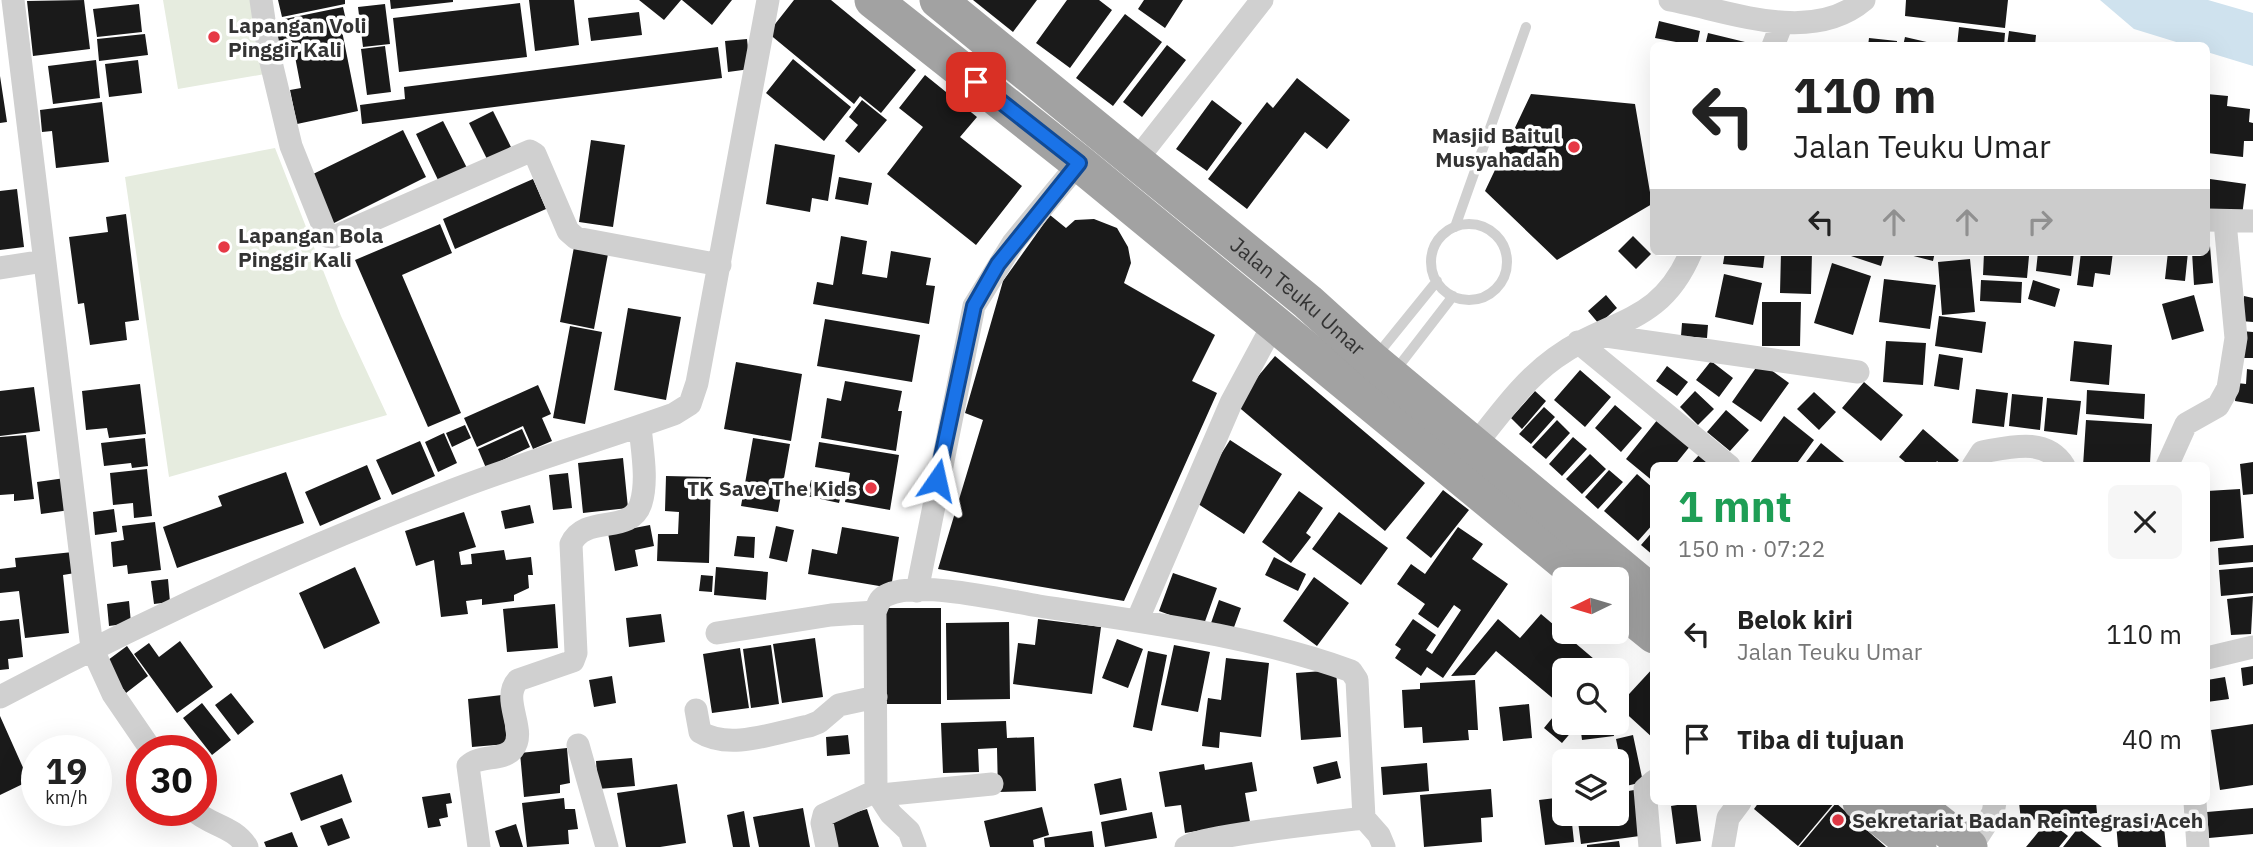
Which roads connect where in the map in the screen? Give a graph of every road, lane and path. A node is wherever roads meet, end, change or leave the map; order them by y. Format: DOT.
graph roads {
  1 [pos="13,0"];
  2 [pos="261,0"];
  3 [pos="768,0"];
  4 [pos="873,0"];
  5 [pos="938,0"];
  6 [pos="1262,0"];
  7 [pos="1670,0"];
  8 [pos="1864,0"];
  9 [pos="1711,4"];
  10 [pos="1782,23"];
  11 [pos="1526,27"];
  12 [pos="1775,42"];
  13 [pos="1079,163"];
  14 [pos="1134,163"];
  15 [pos="2216,221"];
  16 [pos="2253,221"];
  17 [pos="1455,227"];
  18 [pos="1688,256"];
  19 [pos="44,261"];
  20 [pos="720,265"];
  21 [pos="0,268"];
  22 [pos="1437,281"];
  23 [pos="1453,296"];
  24 [pos="1273,325"];
  25 [pos="1589,338"];
  26 [pos="1381,368"];
  27 [pos="1858,372"];
  28 [pos="640,426"];
  29 [pos="1475,445"];
  30 [pos="1725,462"];
  31 [pos="1976,462"];
  32 [pos="2061,462"];
  33 [pos="2169,462"];
  34 [pos="1569,567"];
  35 [pos="917,591"];
  36 [pos="1650,592"];
  37 [pos="876,612"];
  38 [pos="1629,615"];
  39 [pos="1137,621"];
  40 [pos="1650,632"];
  41 [pos="717,633"];
  42 [pos="2253,647"];
  43 [pos="92,648"];
  44 [pos="2210,657"];
  45 [pos="876,696"];
  46 [pos="0,697"];
  47 [pos="696,710"];
  48 [pos="141,735"];
  49 [pos="578,745"];
  50 [pos="992,784"];
  51 [pos="1650,785"];
  52 [pos="878,793"];
  53 [pos="1738,805"];
  54 [pos="1865,805"];
  55 [pos="1916,805"];
  56 [pos="1994,805"];
  57 [pos="2195,805"];
  58 [pos="1363,818"];
  59 [pos="217,824"];
  60 [pos="247,847"];
  61 [pos="479,847"];
  62 [pos="607,847"];
  63 [pos="827,847"];
  64 [pos="915,847"];
  65 [pos="1186,847"];
  66 [pos="1384,847"];
  67 [pos="1650,847"];
  68 [pos="1723,847"];
  69 [pos="1917,847"];
  70 [pos="1970,847"];
  71 [pos="2198,847"];
  1 -- 19 [label="street"];
  2 -- 20 [label="street"];
  3 -- 20 [label="street"];
  4 -- 13 [label="highway, Jalan Teuku Umar"];
  5 -- 14 [label="highway, Jalan Teuku Umar"];
  6 -- 14 [label="street"];
  7 -- 9 [label="street"];
  8 -- 10 [label="street"];
  9 -- 10 [label="street"];
  10 -- 12 [label="street"];
  11 -- 17 [label="lane"];
  13 -- 24 [label="highway, Jalan Teuku Umar"];
  13 -- 35 [label="street"];
  14 -- 26 [label="highway, Jalan Teuku Umar"];
  15 -- 16 [label="street"];
  15 -- 33 [label="street"];
  17 -- 22 [label="lane"];
  17 -- 23 [label="lane"];
  18 -- 25 [label="street"];
  19 -- 21 [label="street"];
  19 -- 43 [label="street"];
  20 -- 28 [label="street"];
  22 -- 23 [label="lane"];
  22 -- 26 [label="lane"];
  23 -- 26 [label="lane"];
  24 -- 34 [label="highway, Jalan Teuku Umar"];
  24 -- 39 [label="street"];
  25 -- 27 [label="street"];
  25 -- 29 [label="street"];
  25 -- 30 [label="street"];
  26 -- 29 [label="highway, Jalan Teuku Umar"];
  28 -- 43 [label="street"];
  28 -- 61 [label="street"];
  29 -- 36 [label="highway, Jalan Teuku Umar"];
  31 -- 32 [label="street"];
  35 -- 37 [label="street"];
  35 -- 39 [label="street"];
  37 -- 41 [label="street"];
  37 -- 45 [label="street"];
  38 -- 40 [label="highway"];
  39 -- 58 [label="street"];
  42 -- 44 [label="street"];
  43 -- 46 [label="street"];
  43 -- 48 [label="street"];
  45 -- 47 [label="street"];
  45 -- 52 [label="street"];
  49 -- 62 [label="street"];
  50 -- 52 [label="street"];
  51 -- 67 [label="street"];
  52 -- 63 [label="street"];
  52 -- 64 [label="street"];
  53 -- 68 [label="street"];
  54 -- 69 [label="highway"];
  55 -- 70 [label="highway"];
  56 -- 70 [label="street"];
  57 -- 71 [label="street"];
  58 -- 65 [label="street"];
  58 -- 66 [label="street"];
  59 -- 60 [label="street"];
}
